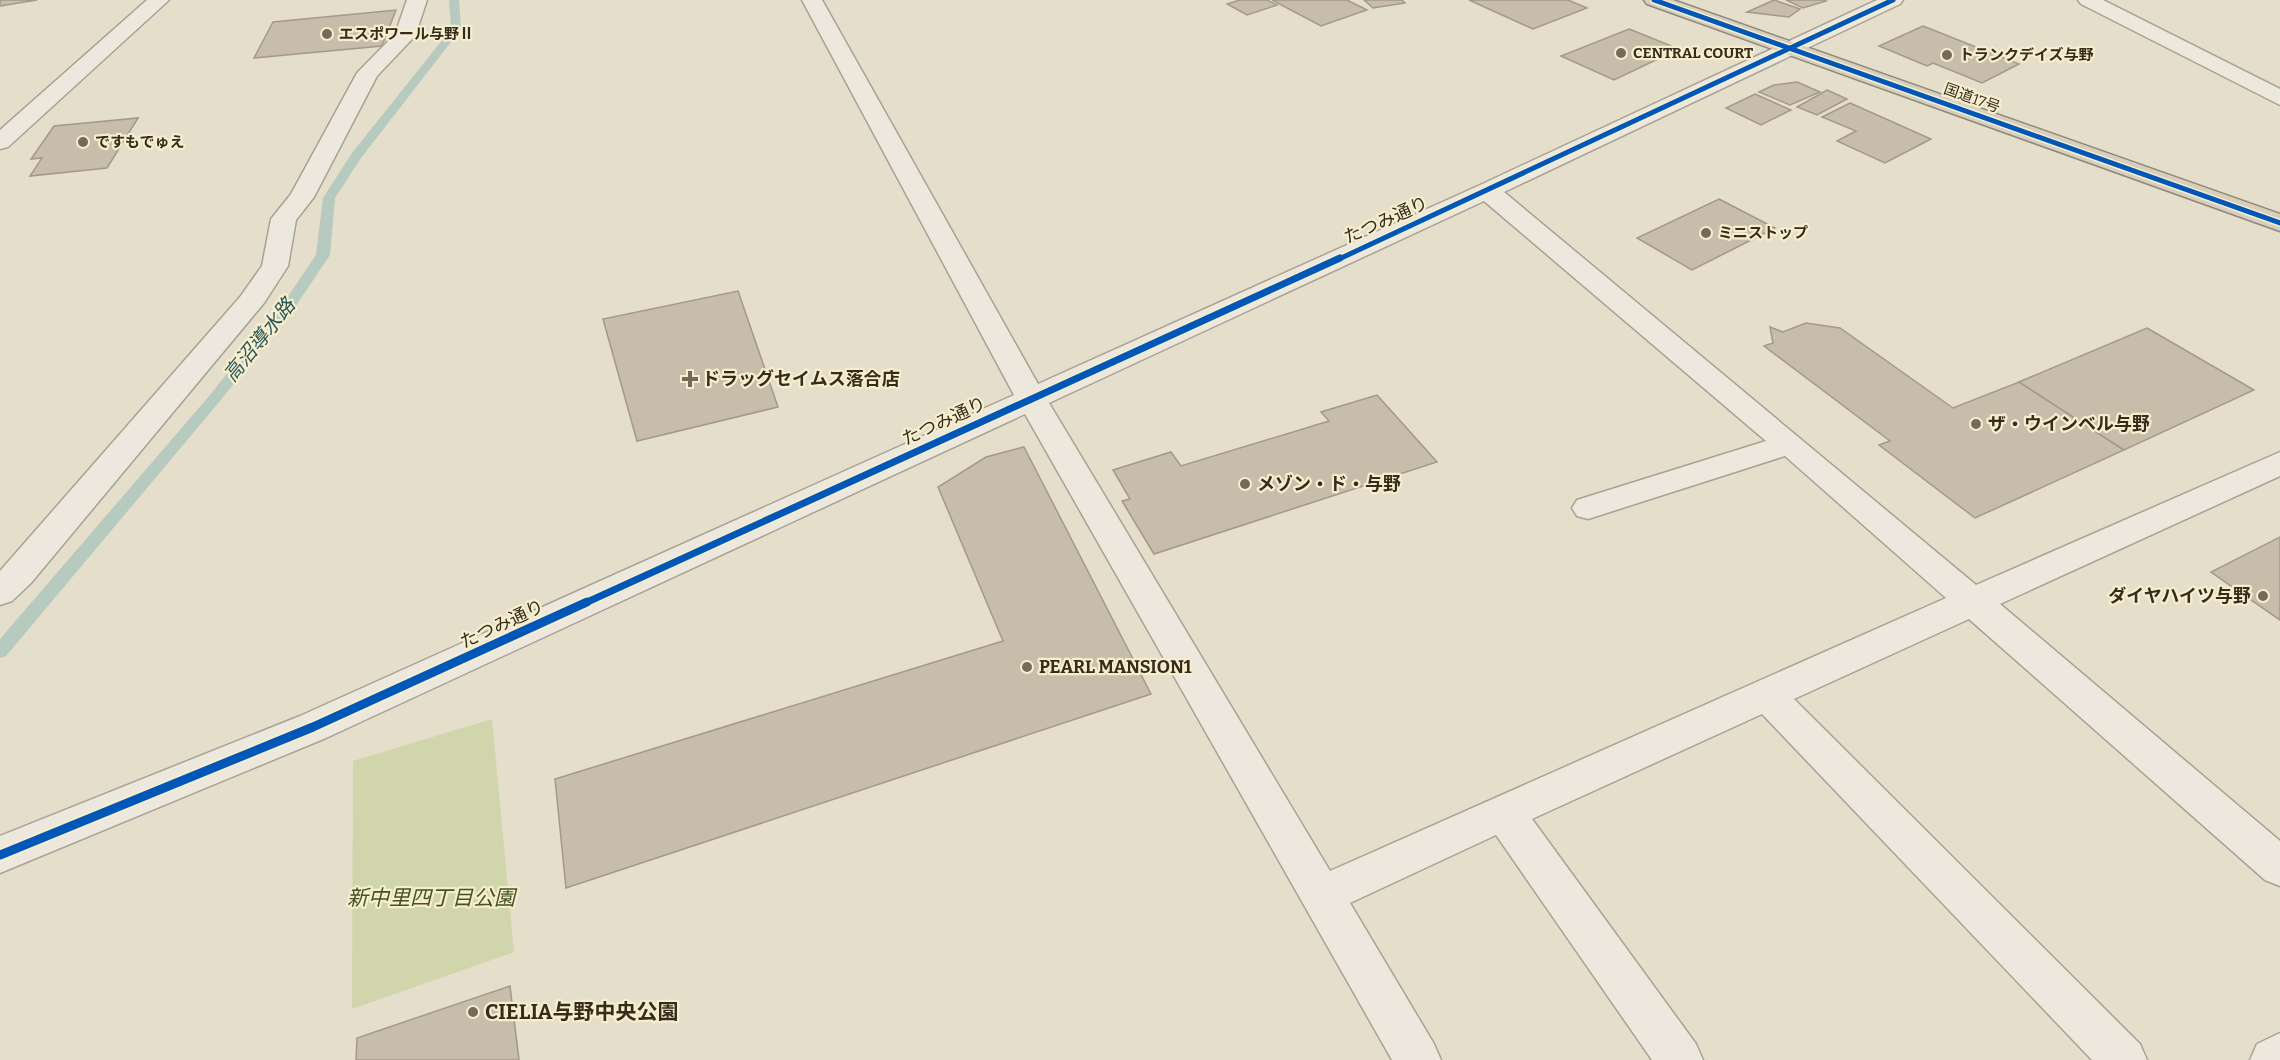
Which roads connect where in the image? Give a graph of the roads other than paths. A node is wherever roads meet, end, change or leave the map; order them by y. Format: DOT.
graph roads {
  1 [pos="159,0"];
  2 [pos="417,0"];
  3 [pos="812,0"];
  4 [pos="1654,0"];
  5 [pos="1893,0"];
  6 [pos="2088,0"];
  7 [pos="1790,48"];
  8 [pos="2280,98"];
  9 [pos="0,142"];
  10 [pos="1487,190"];
  11 [pos="2274,217"];
  12 [pos="1031,398"];
  13 [pos="1790,444"];
  14 [pos="2280,463"];
  15 [pos="1588,508"];
  16 [pos="0,592"];
  17 [pos="1972,601"];
  18 [pos="1766,694"];
  19 [pos="1503,812"];
  20 [pos="0,855"];
  21 [pos="2280,867"];
  22 [pos="1322,895"];
  23 [pos="2280,1056"];
  24 [pos="1418,1060"];
  25 [pos="1680,1060"];
  26 [pos="2124,1060"];
  27 [pos="2273,1060"];
  1 -- 9 [label="street"];
  2 -- 16 [label="street"];
  3 -- 12 [label="street"];
  4 -- 7 [label="highway, 国道17号"];
  5 -- 7 [label="street, たつみ通り"];
  6 -- 8 [label="street"];
  7 -- 10 [label="street, たつみ通り"];
  7 -- 11 [label="highway, 国道17号"];
  10 -- 12 [label="street, たつみ通り"];
  10 -- 13 [label="street"];
  12 -- 20 [label="street, たつみ通り"];
  12 -- 22 [label="street"];
  13 -- 15 [label="street"];
  13 -- 17 [label="street"];
  14 -- 17 [label="street"];
  17 -- 18 [label="street"];
  17 -- 21 [label="street"];
  18 -- 19 [label="street"];
  18 -- 26 [label="street"];
  19 -- 22 [label="street"];
  19 -- 25 [label="street"];
  22 -- 24 [label="street"];
  23 -- 27 [label="street"];
}
